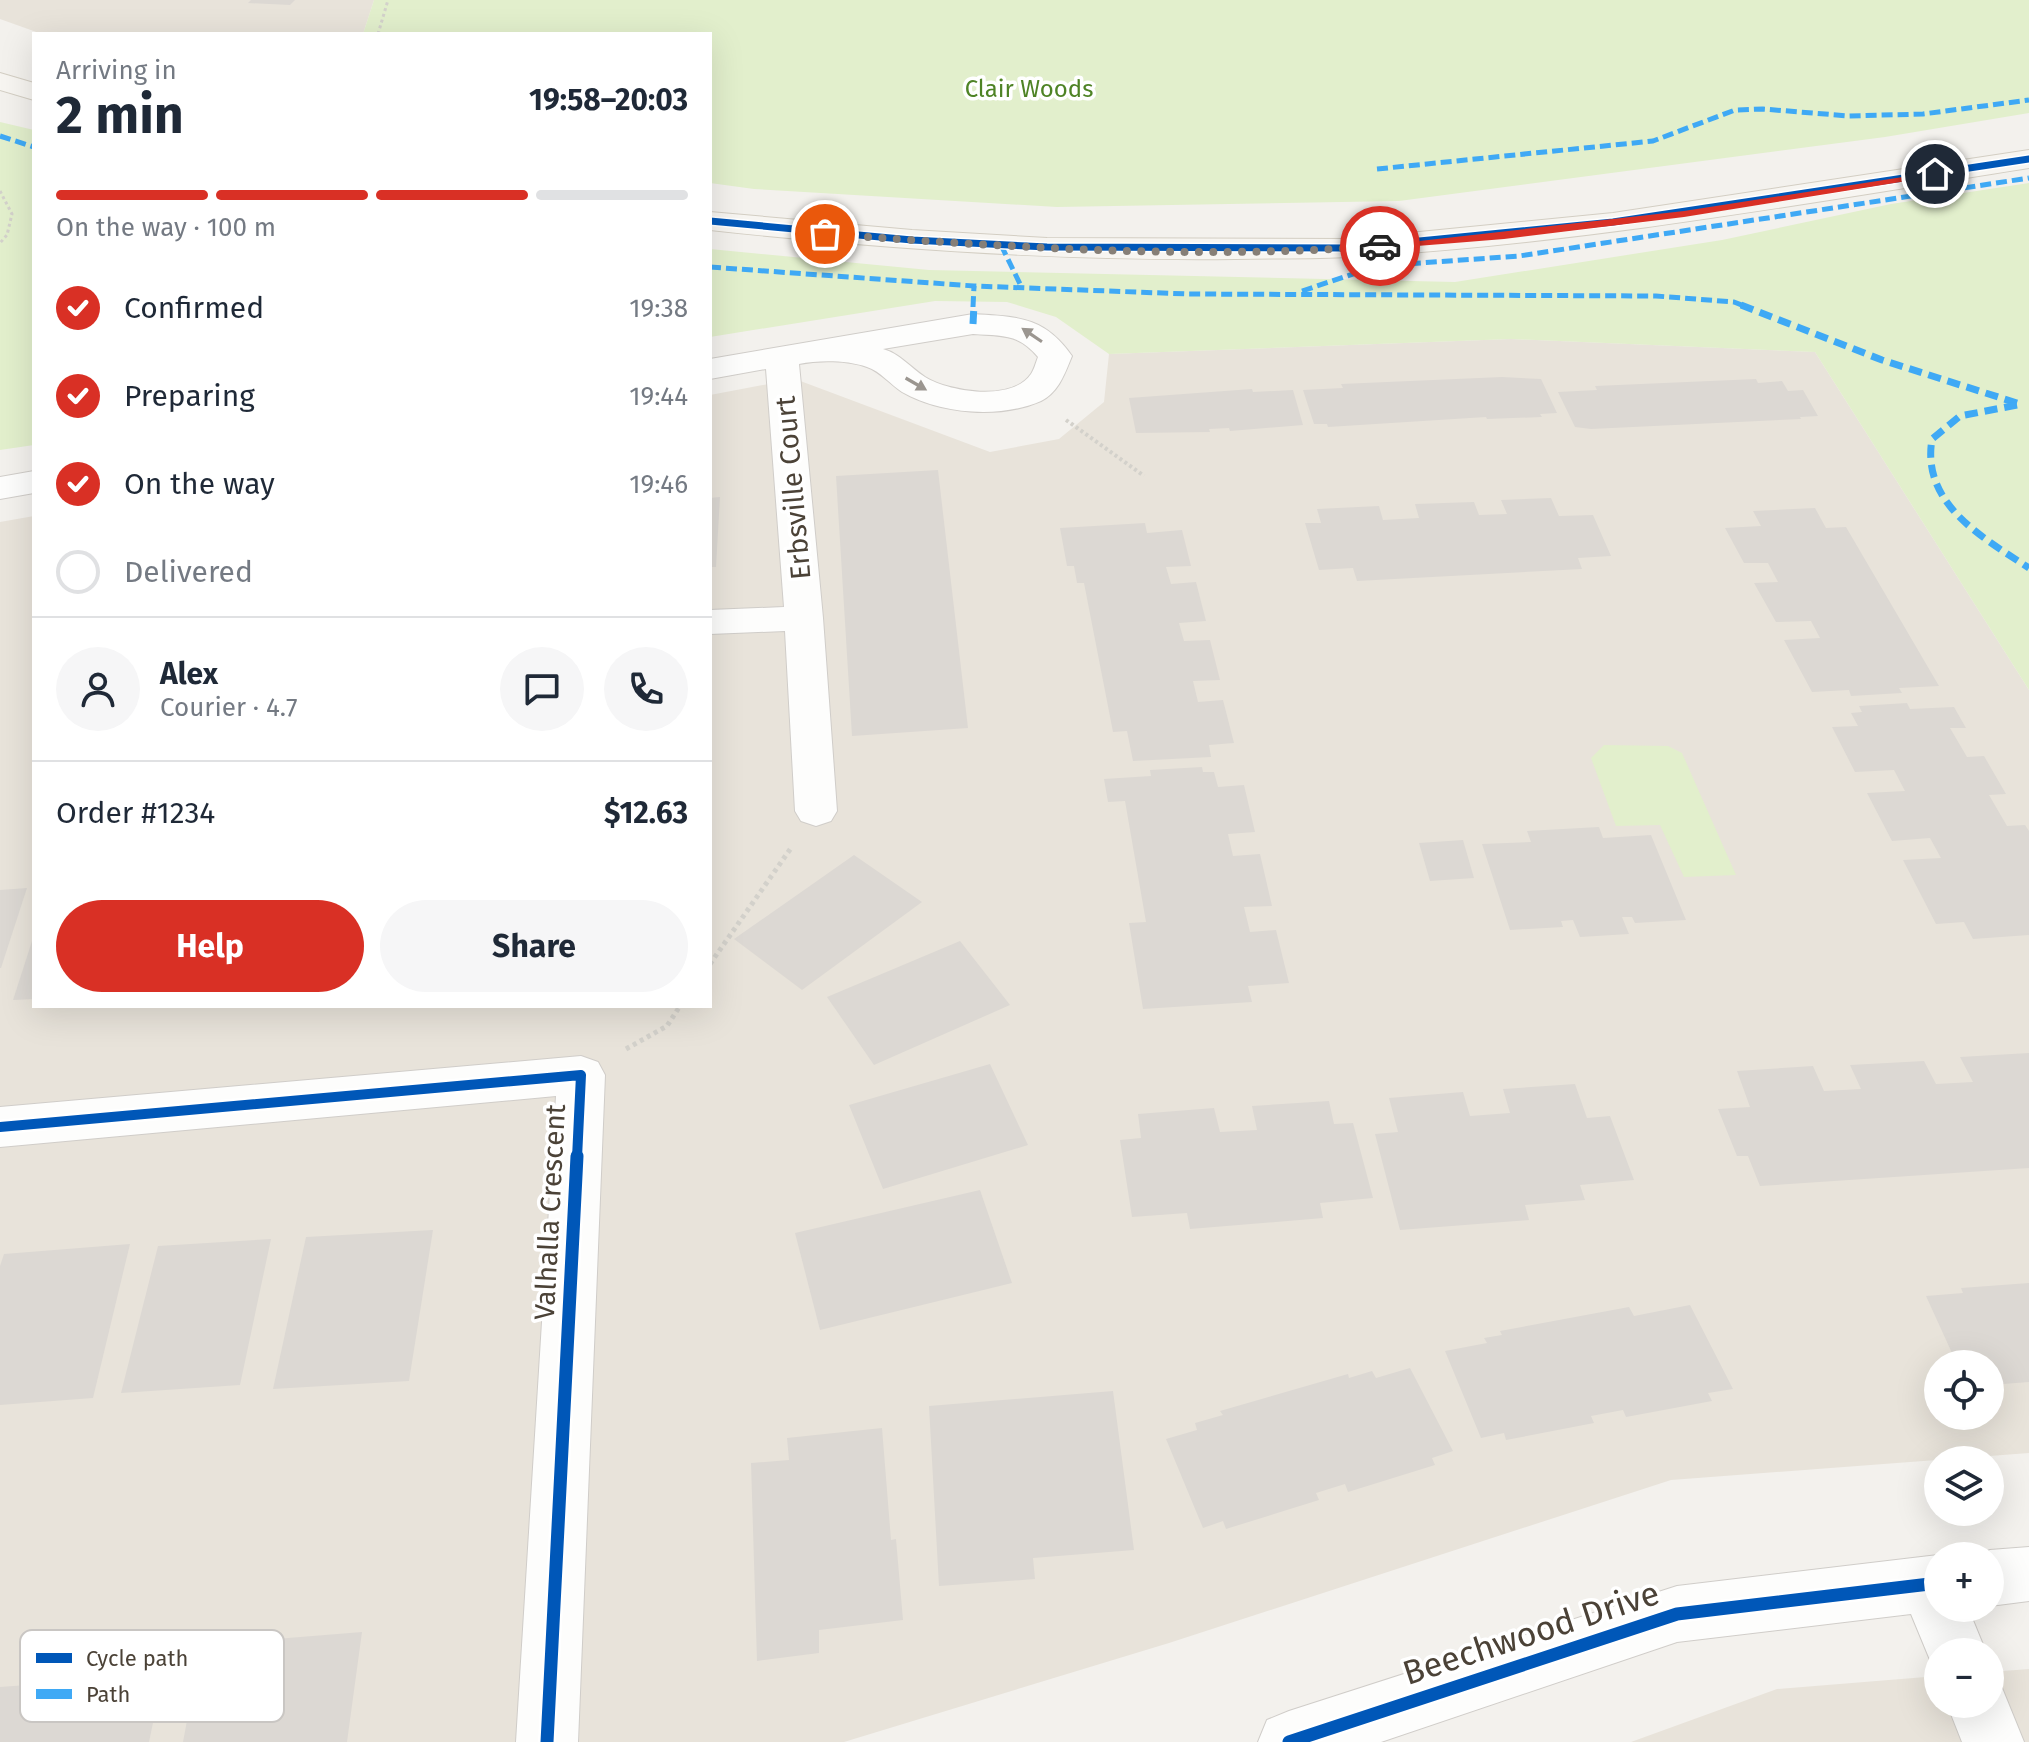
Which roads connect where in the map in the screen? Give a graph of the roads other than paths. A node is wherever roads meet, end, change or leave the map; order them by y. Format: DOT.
graph roads {
  1 [pos="0,81"];
  2 [pos="32,91"];
  3 [pos="2029,159"];
  4 [pos="712,221"];
  5 [pos="818,351"];
  6 [pos="782,357"];
  7 [pos="712,369"];
  8 [pos="32,482"];
  9 [pos="0,488"];
  10 [pos="804,618"];
  11 [pos="712,622"];
  12 [pos="816,811"];
  13 [pos="0,1127"];
  14 [pos="2029,1574"];
  15 [pos="2004,1577"];
  16 [pos="1924,1597"];
  17 [pos="1984,1718"];
  18 [pos="547,1742"];
  19 [pos="1289,1742"];
  20 [pos="1993,1742"];
  1 -- 2 [label="main road"];
  3 -- 4 [label="main road"];
  5 -- 5 [label="street, Erbsville Court, one-way"];
  5 -- 6 [label="street, Erbsville Court"];
  6 -- 7 [label="street, Erbsville Court"];
  6 -- 10 [label="street, Erbsville Court"];
  8 -- 9 [label="street"];
  10 -- 11 [label="street, Erbsville Court"];
  10 -- 12 [label="street, Erbsville Court"];
  13 -- 18 [label="street, Valhalla Crescent"];
  14 -- 15 [label="street"];
  16 -- 19 [label="street, Beechwood Drive"];
  17 -- 20 [label="street"];
}
